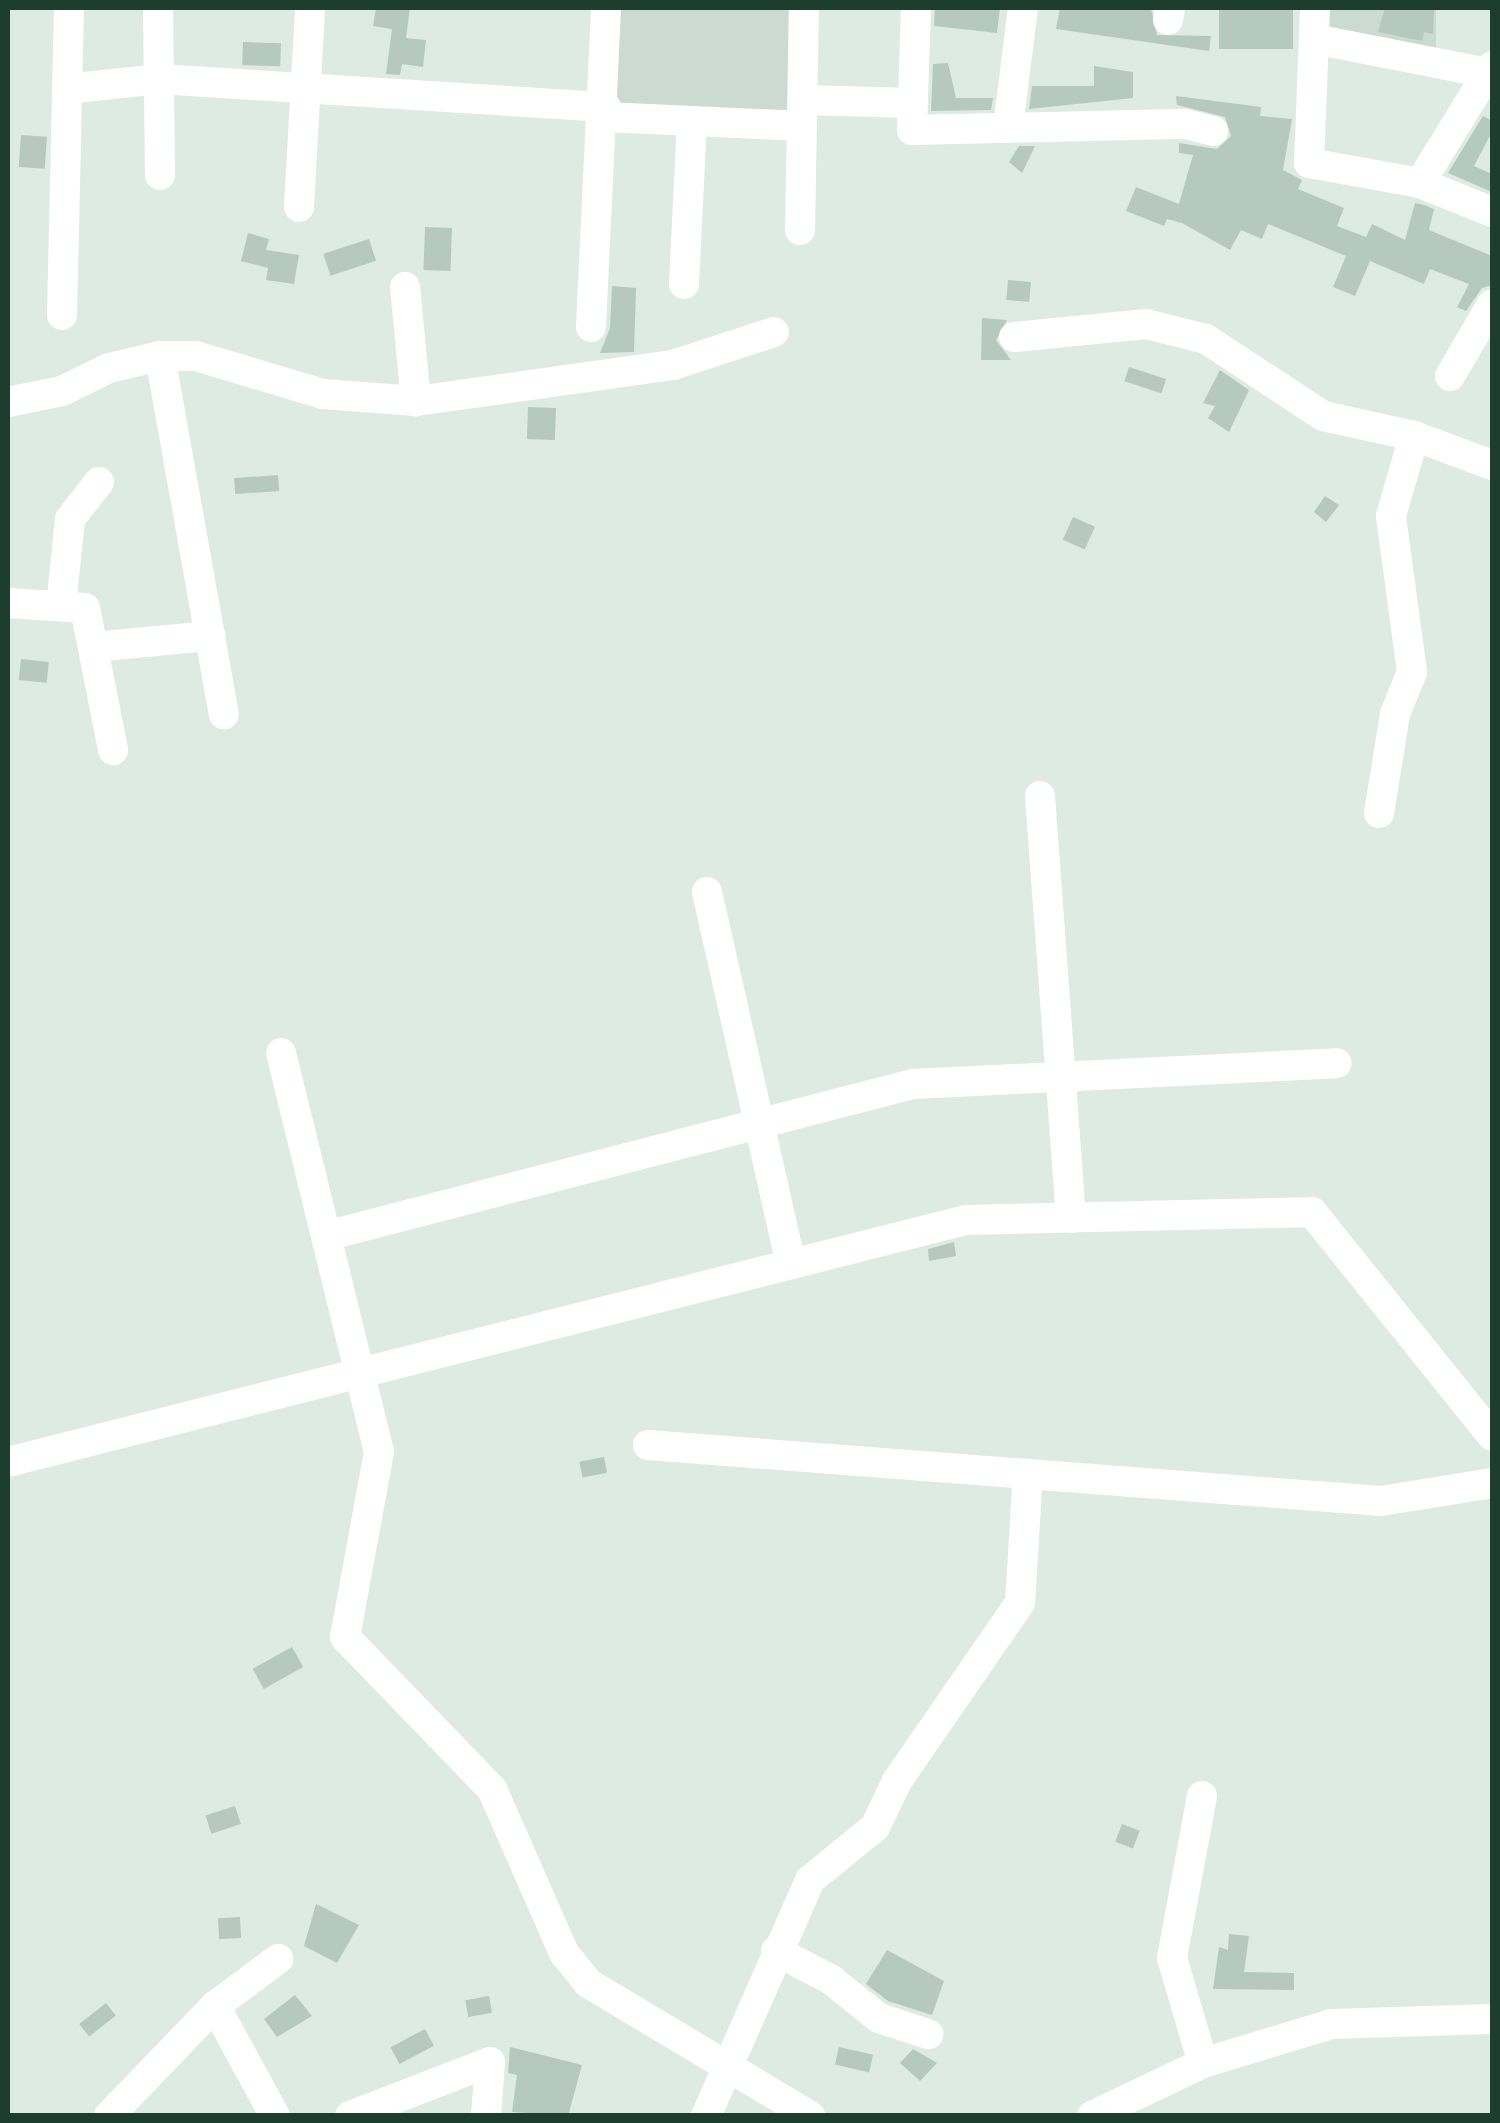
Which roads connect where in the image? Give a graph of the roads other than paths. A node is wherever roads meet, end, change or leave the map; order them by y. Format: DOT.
graph roads {
  1 [pos="69,8"];
  2 [pos="158,8"];
  3 [pos="310,8"];
  4 [pos="606,8"];
  5 [pos="804,8"];
  6 [pos="916,8"];
  7 [pos="1023,8"];
  8 [pos="1315,8"];
  9 [pos="1314,39"];
  10 [pos="1490,69"];
  11 [pos="159,79"];
  12 [pos="306,88"];
  13 [pos="67,89"];
  14 [pos="912,103"];
  15 [pos="605,112"];
  16 [pos="802,113"];
  17 [pos="692,120"];
  18 [pos="1008,128"];
  19 [pos="1213,132"];
  20 [pos="160,175"];
  21 [pos="1420,183"];
  22 [pos="299,207"];
  23 [pos="1492,212"];
  24 [pos="800,230"];
  25 [pos="684,284"];
  26 [pos="405,287"];
  27 [pos="1492,304"];
  28 [pos="62,315"];
  29 [pos="591,327"];
  30 [pos="774,332"];
  31 [pos="1014,337"];
  32 [pos="160,356"];
  33 [pos="1450,376"];
  34 [pos="416,401"];
  35 [pos="8,402"];
  36 [pos="1414,436"];
  37 [pos="1492,465"];
  38 [pos="98,482"];
  39 [pos="8,603"];
  40 [pos="61,606"];
  41 [pos="210,636"];
  42 [pos="93,648"];
  43 [pos="224,714"];
  44 [pos="113,750"];
  45 [pos="1040,796"];
  46 [pos="1378,812"];
  47 [pos="707,892"];
  48 [pos="281,1053"];
  49 [pos="1336,1063"];
  50 [pos="1060,1077"];
  51 [pos="759,1124"];
  52 [pos="1071,1218"];
  53 [pos="326,1236"];
  54 [pos="790,1264"];
  55 [pos="360,1373"];
  56 [pos="1492,1436"];
  57 [pos="648,1445"];
  58 [pos="8,1462"];
  59 [pos="1028,1474"];
  60 [pos="1492,1483"];
  61 [pos="1202,1796"];
  62 [pos="776,1951"];
  63 [pos="278,1959"];
  64 [pos="215,2006"];
  65 [pos="1492,2019"];
  66 [pos="928,2034"];
  67 [pos="724,2062"];
  68 [pos="1203,2064"];
  69 [pos="108,2116"];
  70 [pos="276,2116"];
  71 [pos="350,2116"];
  72 [pos="486,2116"];
  73 [pos="706,2116"];
  74 [pos="810,2116"];
  75 [pos="1092,2116"];
  1 -- 13 [label="street"];
  2 -- 11 [label="street"];
  3 -- 12 [label="street"];
  4 -- 15 [label="street"];
  5 -- 16 [label="street"];
  6 -- 14 [label="street"];
  7 -- 18 [label="street"];
  8 -- 9 [label="street"];
  9 -- 10 [label="street"];
  9 -- 21 [label="street"];
  10 -- 21 [label="street"];
  11 -- 12 [label="street"];
  11 -- 13 [label="street"];
  11 -- 20 [label="street"];
  12 -- 15 [label="street"];
  12 -- 22 [label="street"];
  13 -- 28 [label="street"];
  14 -- 16 [label="street"];
  14 -- 18 [label="street"];
  15 -- 17 [label="street"];
  15 -- 29 [label="street"];
  16 -- 17 [label="street"];
  16 -- 24 [label="street"];
  17 -- 25 [label="street"];
  18 -- 19 [label="street"];
  21 -- 23 [label="street"];
  26 -- 34 [label="street"];
  27 -- 33 [label="street"];
  30 -- 34 [label="street"];
  31 -- 36 [label="street"];
  32 -- 34 [label="street"];
  32 -- 35 [label="street"];
  32 -- 41 [label="street"];
  36 -- 37 [label="street"];
  36 -- 46 [label="street"];
  38 -- 40 [label="street"];
  39 -- 40 [label="street"];
  40 -- 42 [label="street"];
  41 -- 42 [label="street"];
  41 -- 43 [label="street"];
  42 -- 44 [label="street"];
  45 -- 50 [label="street"];
  47 -- 51 [label="street"];
  48 -- 53 [label="street"];
  49 -- 50 [label="street"];
  50 -- 51 [label="street"];
  50 -- 52 [label="street"];
  51 -- 53 [label="street"];
  51 -- 54 [label="street"];
  52 -- 54 [label="street"];
  52 -- 56 [label="street"];
  53 -- 55 [label="street"];
  54 -- 55 [label="street"];
  55 -- 58 [label="street"];
  55 -- 67 [label="street"];
  57 -- 59 [label="street"];
  59 -- 60 [label="street"];
  59 -- 62 [label="street"];
  61 -- 68 [label="street"];
  62 -- 66 [label="street"];
  62 -- 67 [label="street"];
  63 -- 64 [label="street"];
  64 -- 69 [label="street"];
  64 -- 70 [label="street"];
  65 -- 68 [label="street"];
  67 -- 73 [label="street"];
  67 -- 74 [label="street"];
  68 -- 75 [label="street"];
  71 -- 72 [label="street"];
}
